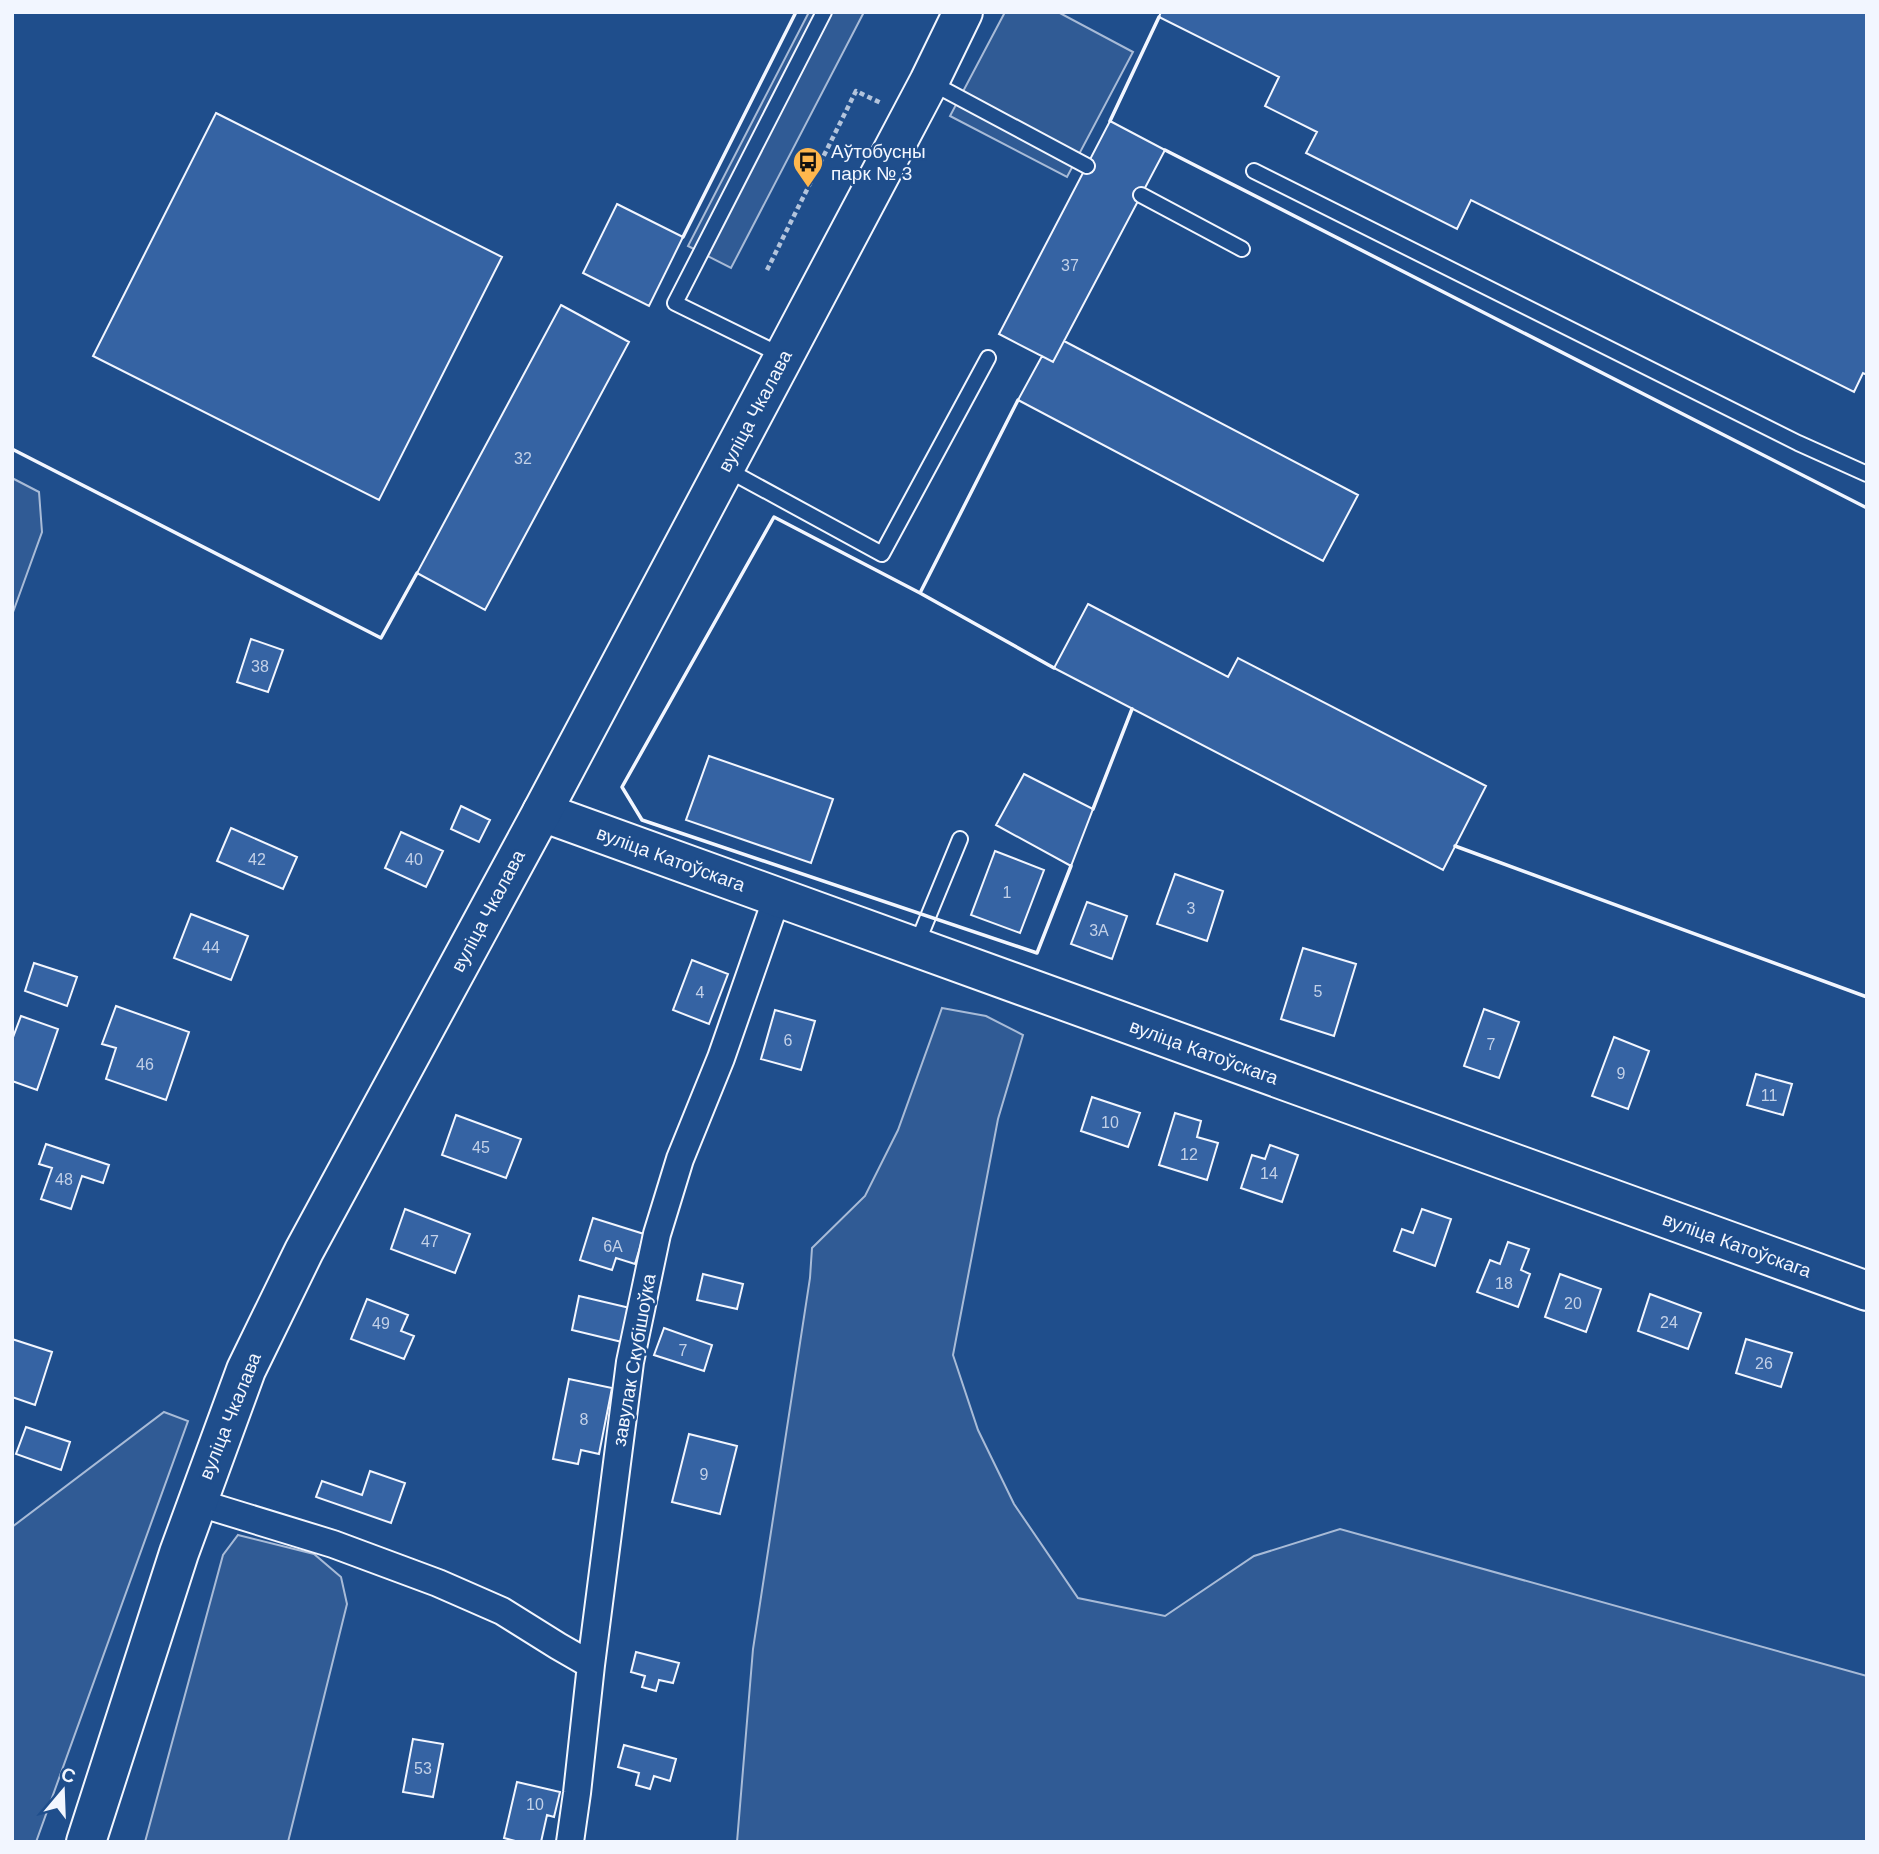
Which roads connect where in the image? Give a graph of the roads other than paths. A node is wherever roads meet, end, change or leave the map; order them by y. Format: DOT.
graph roads {
  1 [pos="824,12"];
  2 [pos="964,12"];
  3 [pos="929,82"];
  4 [pos="1087,166"];
  5 [pos="1254,171"];
  6 [pos="1141,195"];
  7 [pos="1242,249"];
  8 [pos="784,356"];
  9 [pos="988,358"];
  10 [pos="725,468"];
  11 [pos="1867,474"];
  12 [pos="542,812"];
  13 [pos="960,839"];
  14 [pos="777,897"];
  15 [pos="916,947"];
  16 [pos="1867,1292"];
  17 [pos="196,1502"];
  18 [pos="591,1665"];
  19 [pos="86,1842"];
  20 [pos="570,1842"];
  1 -- 8 [label="lane"];
  2 -- 3 [label="main road, вуліца Чкалава"];
  3 -- 4 [label="lane"];
  3 -- 8 [label="main road, вуліца Чкалава"];
  5 -- 11 [label="lane"];
  6 -- 7 [label="lane"];
  8 -- 10 [label="main road, вуліца Чкалава"];
  9 -- 10 [label="lane"];
  10 -- 12 [label="main road, вуліца Чкалава"];
  12 -- 14 [label="main road, вуліца Катоўскага"];
  12 -- 17 [label="main road, вуліца Чкалава"];
  13 -- 15 [label="lane"];
  14 -- 15 [label="main road, вуліца Катоўскага"];
  14 -- 18 [label="street, завулак Скубішоўка"];
  15 -- 16 [label="main road, вуліца Катоўскага"];
  17 -- 18 [label="street"];
  17 -- 19 [label="main road, вуліца Чкалава"];
  18 -- 20 [label="street, завулак Скубішоўка"];
}
